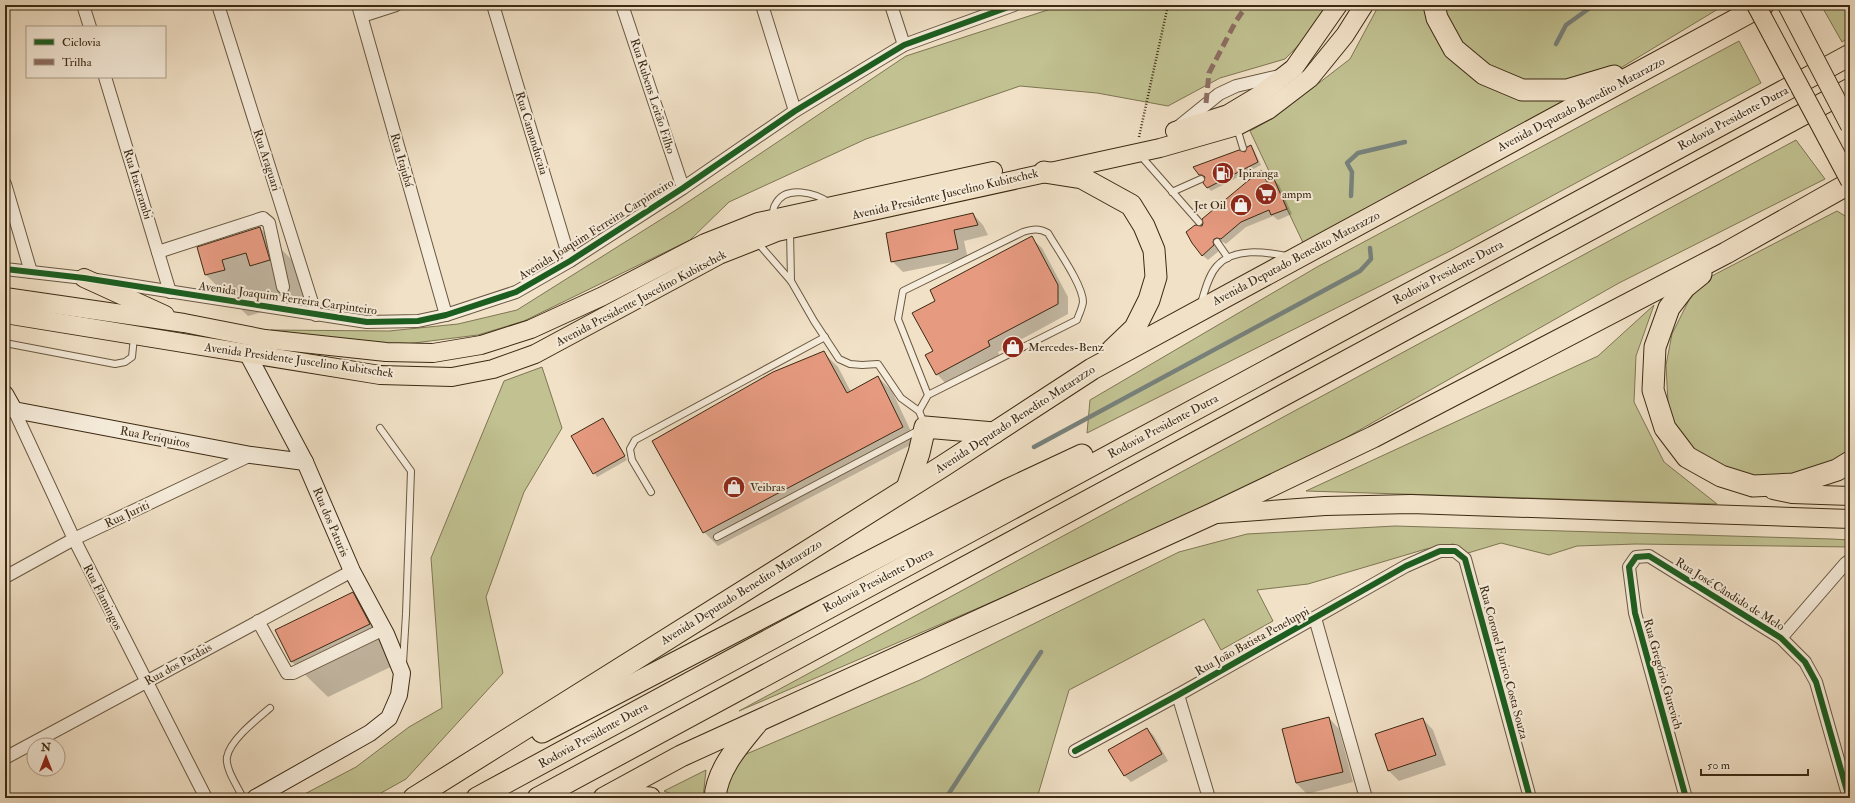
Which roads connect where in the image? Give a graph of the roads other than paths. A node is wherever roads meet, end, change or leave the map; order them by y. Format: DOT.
graph roads {
  1 [pos="83,5"];
  2 [pos="218,5"];
  3 [pos="396,5"];
  4 [pos="493,5"];
  5 [pos="622,5"];
  6 [pos="762,5"];
  7 [pos="891,5"];
  8 [pos="1014,5"];
  9 [pos="1338,5"];
  10 [pos="1364,5"];
  11 [pos="1434,5"];
  12 [pos="1756,5"];
  13 [pos="1763,5"];
  14 [pos="1787,5"];
  15 [pos="360,10"];
  16 [pos="90,26"];
  17 [pos="904,45"];
  18 [pos="1850,55"];
  19 [pos="1655,64"];
  20 [pos="105,78"];
  21 [pos="1850,89"];
  22 [pos="795,111"];
  23 [pos="1237,126"];
  24 [pos="1850,126"];
  25 [pos="1138,146"];
  26 [pos="1243,148"];
  27 [pos="1044,172"];
  28 [pos="1201,179"];
  29 [pos="1850,182"];
  30 [pos="5,184"];
  31 [pos="683,188"];
  32 [pos="1172,192"];
  33 [pos="1199,222"];
  34 [pos="780,227"];
  35 [pos="756,240"];
  36 [pos="1217,242"];
  37 [pos="158,252"];
  38 [pos="1726,253"];
  39 [pos="1228,258"];
  40 [pos="1297,258"];
  41 [pos="570,261"];
  42 [pos="5,269"];
  43 [pos="31,272"];
  44 [pos="84,278"];
  45 [pos="792,281"];
  46 [pos="283,286"];
  47 [pos="170,292"];
  48 [pos="5,298"];
  49 [pos="1199,311"];
  50 [pos="5,314"];
  51 [pos="316,315"];
  52 [pos="446,315"];
  53 [pos="184,324"];
  54 [pos="134,335"];
  55 [pos="825,338"];
  56 [pos="5,343"];
  57 [pos="247,353"];
  58 [pos="1092,369"];
  59 [pos="1263,372"];
  60 [pos="5,394"];
  61 [pos="928,395"];
  62 [pos="9,409"];
  63 [pos="922,419"];
  64 [pos="380,428"];
  65 [pos="994,433"];
  66 [pos="251,455"];
  67 [pos="305,462"];
  68 [pos="1850,462"];
  69 [pos="1753,486"];
  70 [pos="907,488"];
  71 [pos="651,492"];
  72 [pos="1850,496"];
  73 [pos="1212,514"];
  74 [pos="1850,519"];
  75 [pos="717,537"];
  76 [pos="74,539"];
  77 [pos="1440,551"];
  78 [pos="1636,557"];
  79 [pos="1850,560"];
  80 [pos="352,571"];
  81 [pos="5,577"];
  82 [pos="1315,618"];
  83 [pos="258,621"];
  84 [pos="384,629"];
  85 [pos="1781,638"];
  86 [pos="402,673"];
  87 [pos="145,682"];
  88 [pos="1178,695"];
  89 [pos="270,708"];
  90 [pos="760,719"];
  91 [pos="1075,750"];
  92 [pos="5,758"];
  93 [pos="607,796"];
  94 [pos="206,798"];
  95 [pos="243,798"];
  96 [pos="255,798"];
  97 [pos="414,798"];
  98 [pos="419,798"];
  99 [pos="477,798"];
  100 [pos="538,798"];
  101 [pos="650,798"];
  102 [pos="715,798"];
  103 [pos="1209,798"];
  104 [pos="1366,798"];
  105 [pos="1530,798"];
  106 [pos="1686,798"];
  107 [pos="1849,798"];
  1 -- 16 [label="street"];
  2 -- 51 [label="street, Rua Araguari"];
  3 -- 15 [label="street"];
  4 -- 41 [label="street, Rua Camanducaia"];
  5 -- 31 [label="street, Rua Rubens Leitão Filho"];
  6 -- 22 [label="street"];
  7 -- 17 [label="street"];
  8 -- 17 [label="street, Avenida Joaquim Ferreira Carpinteiro"];
  9 -- 25 [label="main road, Avenida Presidente Juscelino Kubitschek"];
  10 -- 23 [label="main road, Avenida Presidente Juscelino Kubitschek"];
  11 -- 19 [label="highway"];
  12 -- 29 [label="main road, bridge"];
  13 -- 19 [label="highway, Avenida Deputado Benedito Matarazzo"];
  14 -- 24 [label="main road, bridge"];
  15 -- 52 [label="street, Rua Itajubá"];
  17 -- 22 [label="street, Avenida Joaquim Ferreira Carpinteiro"];
  18 -- 59 [label="highway, Rodovia Presidente Dutra"];
  19 -- 40 [label="highway, Avenida Deputado Benedito Matarazzo"];
  20 -- 37 [label="street, Rua Itacarambi"];
  21 -- 100 [label="highway"];
  22 -- 31 [label="street, Avenida Joaquim Ferreira Carpinteiro"];
  23 -- 25 [label="main road, Avenida Presidente Juscelino Kubitschek"];
  23 -- 26 [label="lane"];
  25 -- 27 [label="main road, Avenida Presidente Juscelino Kubitschek"];
  25 -- 32 [label="lane"];
  25 -- 34 [label="main road, Avenida Presidente Juscelino Kubitschek"];
  27 -- 34 [label="main road, Avenida Presidente Juscelino Kubitschek"];
  27 -- 58 [label="highway"];
  28 -- 32 [label="lane"];
  29 -- 38 [label="highway"];
  30 -- 43 [label="street"];
  31 -- 41 [label="street, Avenida Joaquim Ferreira Carpinteiro"];
  32 -- 33 [label="lane"];
  34 -- 35 [label="main road, Avenida Presidente Juscelino Kubitschek"];
  34 -- 45 [label="lane"];
  34 -- 53 [label="main road, Avenida Presidente Juscelino Kubitschek"];
  35 -- 45 [label="lane"];
  35 -- 57 [label="main road, Avenida Presidente Juscelino Kubitschek"];
  36 -- 39 [label="lane"];
  37 -- 46 [label="street"];
  37 -- 47 [label="street, Rua Itacarambi"];
  38 -- 69 [label="highway"];
  38 -- 73 [label="highway"];
  39 -- 40 [label="lane"];
  39 -- 49 [label="lane"];
  40 -- 49 [label="highway, Avenida Deputado Benedito Matarazzo"];
  41 -- 52 [label="street, Avenida Joaquim Ferreira Carpinteiro"];
  42 -- 43 [label="street, Avenida Joaquim Ferreira Carpinteiro"];
  43 -- 44 [label="street, Avenida Joaquim Ferreira Carpinteiro"];
  44 -- 47 [label="street, Avenida Joaquim Ferreira Carpinteiro"];
  44 -- 53 [label="main road"];
  45 -- 55 [label="lane"];
  47 -- 51 [label="street, Avenida Joaquim Ferreira Carpinteiro"];
  48 -- 53 [label="main road, Avenida Presidente Juscelino Kubitschek"];
  49 -- 58 [label="highway, Avenida Deputado Benedito Matarazzo"];
  50 -- 54 [label="main road, Avenida Presidente Juscelino Kubitschek"];
  51 -- 52 [label="street, Avenida Joaquim Ferreira Carpinteiro"];
  54 -- 56 [label="lane"];
  54 -- 57 [label="main road, Avenida Presidente Juscelino Kubitschek"];
  55 -- 63 [label="lane"];
  55 -- 71 [label="lane"];
  57 -- 67 [label="main road, Rua dos Paturis"];
  58 -- 65 [label="highway, Avenida Deputado Benedito Matarazzo"];
  59 -- 98 [label="highway"];
  59 -- 99 [label="highway, Rodovia Presidente Dutra"];
  60 -- 62 [label="main road, Rua Flamingos"];
  61 -- 61 [label="lane"];
  61 -- 63 [label="lane"];
  62 -- 66 [label="main road, Rua Periquitos"];
  62 -- 76 [label="street, Rua Flamingos"];
  63 -- 65 [label="highway"];
  63 -- 70 [label="highway"];
  63 -- 75 [label="lane"];
  64 -- 86 [label="lane"];
  65 -- 70 [label="highway, Avenida Deputado Benedito Matarazzo"];
  66 -- 67 [label="main road, Rua Periquitos"];
  66 -- 76 [label="street, Rua Juriti"];
  67 -- 80 [label="main road, Rua dos Paturis"];
  68 -- 69 [label="highway"];
  69 -- 72 [label="main road"];
  70 -- 97 [label="highway, Avenida Deputado Benedito Matarazzo"];
  73 -- 74 [label="main road"];
  73 -- 90 [label="highway"];
  76 -- 81 [label="street, Rua Juriti"];
  76 -- 87 [label="street, Rua Flamingos"];
  77 -- 82 [label="street, Rua João Batista Peneluppi"];
  77 -- 105 [label="street, Rua Coronel Eurico Costa Souza"];
  78 -- 85 [label="street, Rua José Cândido de Melo"];
  78 -- 106 [label="street, Rua Gregório Gurevich"];
  79 -- 85 [label="street"];
  80 -- 83 [label="street, Rua dos Pardais"];
  80 -- 84 [label="main road, Rua dos Paturis"];
  82 -- 88 [label="street, Rua João Batista Peneluppi"];
  82 -- 104 [label="street"];
  83 -- 84 [label="street"];
  83 -- 87 [label="street, Rua dos Pardais"];
  84 -- 86 [label="main road, Rua dos Paturis"];
  85 -- 107 [label="street, Rua José Cândido de Melo"];
  86 -- 96 [label="main road"];
  87 -- 92 [label="street, Rua dos Pardais"];
  87 -- 94 [label="street, Rua Flamingos"];
  88 -- 91 [label="street, Rua João Batista Peneluppi"];
  88 -- 103 [label="street"];
  89 -- 95 [label="lane"];
  90 -- 93 [label="highway"];
  90 -- 102 [label="highway"];
  93 -- 101 [label="highway"];
}
